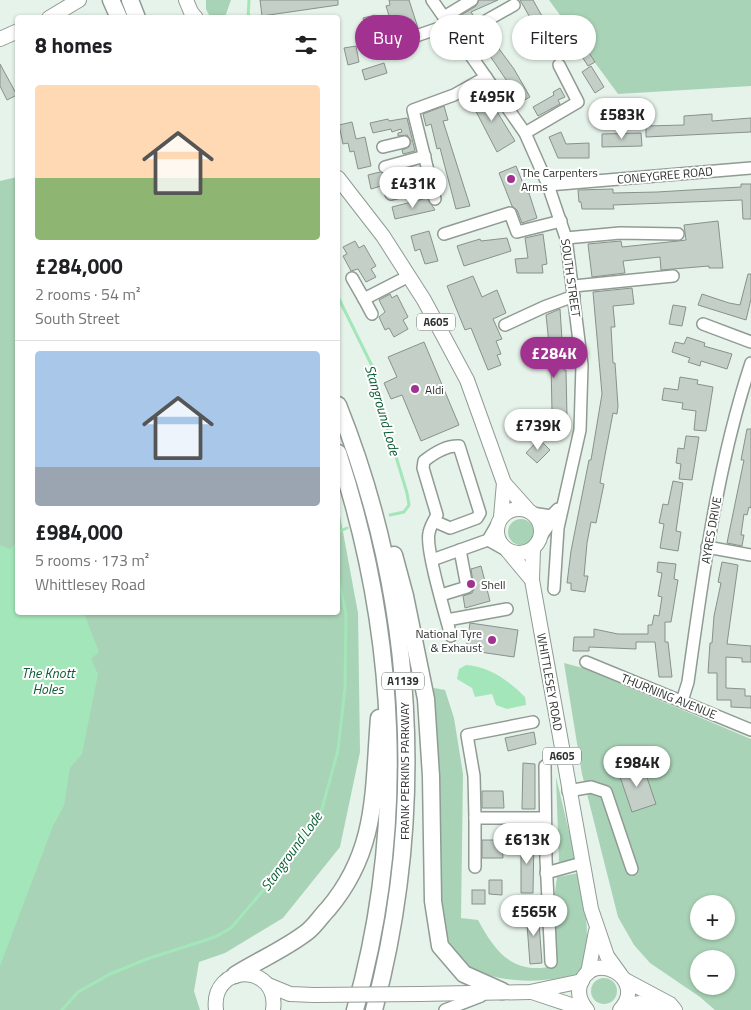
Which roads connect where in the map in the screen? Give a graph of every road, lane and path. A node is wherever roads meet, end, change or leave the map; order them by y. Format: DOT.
graph roads {
  1 [pos="79,0"];
  2 [pos="112,0"];
  3 [pos="130,0"];
  4 [pos="186,0"];
  5 [pos="432,0"];
  6 [pos="472,0"];
  7 [pos="514,5"];
  8 [pos="65,14"];
  9 [pos="118,15"];
  10 [pos="136,15"];
  11 [pos="193,15"];
  12 [pos="442,15"];
  13 [pos="453,15"];
  14 [pos="496,15"];
  15 [pos="15,32"];
  16 [pos="0,39"];
  17 [pos="474,60"];
  18 [pos="559,65"];
  19 [pos="486,77"];
  20 [pos="525,133"];
  21 [pos="412,140"];
  22 [pos="383,147"];
  23 [pos="426,156"];
  24 [pos="385,166"];
  25 [pos="751,168"];
  26 [pos="340,181"];
  27 [pos="432,183"];
  28 [pos="548,185"];
  29 [pos="391,194"];
  30 [pos="435,199"];
  31 [pos="561,221"];
  32 [pos="444,234"];
  33 [pos="678,234"];
  34 [pos="566,238"];
  35 [pos="409,276"];
  36 [pos="672,276"];
  37 [pos="352,278"];
  38 [pos="574,291"];
  39 [pos="364,299"];
  40 [pos="372,314"];
  41 [pos="703,324"];
  42 [pos="505,325"];
  43 [pos="751,342"];
  44 [pos="751,363"];
  45 [pos="340,411"];
  46 [pos="340,460"];
  47 [pos="504,483"];
  48 [pos="564,502"];
  49 [pos="374,512"];
  50 [pos="530,512"];
  51 [pos="500,519"];
  52 [pos="434,521"];
  53 [pos="488,540"];
  54 [pos="537,543"];
  55 [pos="707,547"];
  56 [pos="505,549"];
  57 [pos="460,550"];
  58 [pos="751,555"];
  59 [pos="432,560"];
  60 [pos="532,580"];
  61 [pos="551,581"];
  62 [pos="441,595"];
  63 [pos="507,609"];
  64 [pos="447,620"];
  65 [pos="451,636"];
  66 [pos="384,659"];
  67 [pos="586,662"];
  68 [pos="682,701"];
  69 [pos="533,722"];
  70 [pos="751,730"];
  71 [pos="545,766"];
  72 [pos="568,791"];
  73 [pos="475,818"];
  74 [pos="545,818"];
  75 [pos="582,864"];
  76 [pos="475,867"];
  77 [pos="632,868"];
  78 [pos="546,873"];
  79 [pos="596,931"];
  80 [pos="551,962"];
  81 [pos="235,975"];
  82 [pos="585,977"];
  83 [pos="623,977"];
  84 [pos="268,985"];
  85 [pos="502,991"];
  86 [pos="530,992"];
  87 [pos="308,995"];
  88 [pos="622,1008"];
  89 [pos="216,1010"];
  90 [pos="274,1010"];
  91 [pos="355,1010"];
  92 [pos="374,1010"];
  93 [pos="445,1010"];
  94 [pos="586,1010"];
  95 [pos="666,1010"];
  96 [pos="675,1010"];
  1 -- 8 [label="main road"];
  2 -- 9 [label="highway"];
  3 -- 10 [label="highway"];
  4 -- 11 [label="main road"];
  5 -- 12 [label="street, SOUTH STREET"];
  6 -- 13 [label="street"];
  7 -- 14 [label="street"];
  15 -- 16 [label="main road"];
  17 -- 19 [label="street, SOUTH STREET"];
  18 -- 20 [label="street"];
  19 -- 20 [label="street, SOUTH STREET"];
  19 -- 21 [label="street"];
  20 -- 28 [label="street, SOUTH STREET"];
  21 -- 22 [label="street"];
  21 -- 23 [label="street"];
  23 -- 24 [label="street"];
  23 -- 27 [label="street"];
  25 -- 28 [label="street, CONEYGREE ROAD"];
  26 -- 35 [label="main road, A605"];
  27 -- 29 [label="street"];
  27 -- 30 [label="street"];
  28 -- 31 [label="street, SOUTH STREET"];
  31 -- 32 [label="street"];
  31 -- 34 [label="street, SOUTH STREET"];
  33 -- 34 [label="street"];
  34 -- 38 [label="street, SOUTH STREET"];
  35 -- 39 [label="street"];
  35 -- 47 [label="main road, A605"];
  36 -- 38 [label="street"];
  37 -- 39 [label="street"];
  38 -- 42 [label="street"];
  38 -- 48 [label="street, SOUTH STREET"];
  39 -- 40 [label="street"];
  41 -- 43 [label="street"];
  44 -- 55 [label="street, AYRES DRIVE"];
  45 -- 49 [label="highway, FRANK PERKINS PARKWAY / A1139"];
  46 -- 66 [label="highway, FRANK PERKINS PARKWAY / A1139"];
  47 -- 50 [label="main road, A605"];
  47 -- 51 [label="main road, A605"];
  48 -- 50 [label="street"];
  48 -- 54 [label="street, SOUTH STREET"];
  48 -- 61 [label="street"];
  49 -- 85 [label="highway, A1139"];
  49 -- 92 [label="highway, FRANK PERKINS PARKWAY / A1139"];
  50 -- 51 [label="main road"];
  50 -- 54 [label="main road, A605"];
  51 -- 53 [label="street"];
  51 -- 56 [label="main road, A605"];
  52 -- 52 [label="street"];
  52 -- 59 [label="street"];
  53 -- 56 [label="street"];
  53 -- 57 [label="street"];
  54 -- 56 [label="main road"];
  54 -- 60 [label="main road, WHITTLESEY ROAD / A605"];
  55 -- 58 [label="street"];
  55 -- 68 [label="street, AYRES DRIVE"];
  56 -- 60 [label="main road, A605"];
  57 -- 59 [label="street"];
  57 -- 62 [label="street"];
  59 -- 62 [label="street"];
  60 -- 72 [label="main road, WHITTLESEY ROAD / A605"];
  62 -- 64 [label="street"];
  63 -- 64 [label="street"];
  64 -- 65 [label="street"];
  66 -- 81 [label="highway, A1139"];
  66 -- 91 [label="highway, FRANK PERKINS PARKWAY / A1139"];
  67 -- 68 [label="street, THURNING AVENUE"];
  68 -- 70 [label="street, THURNING AVENUE"];
  69 -- 73 [label="street"];
  71 -- 74 [label="street"];
  72 -- 75 [label="main road, WHITTLESEY ROAD / A605"];
  72 -- 77 [label="street"];
  73 -- 74 [label="street"];
  73 -- 76 [label="street"];
  74 -- 78 [label="street"];
  75 -- 78 [label="street"];
  75 -- 79 [label="main road, WHITTLESEY ROAD / A605"];
  78 -- 80 [label="street"];
  79 -- 82 [label="main road, WHITTLESEY ROAD / A605"];
  79 -- 83 [label="main road, WHITTLESEY ROAD / A605"];
  81 -- 84 [label="main road"];
  81 -- 89 [label="main road"];
  82 -- 83 [label="main road, A605"];
  82 -- 86 [label="main road, A605"];
  82 -- 94 [label="main road, A605"];
  83 -- 88 [label="main road"];
  83 -- 96 [label="main road, WHITTLESEY ROAD"];
  84 -- 87 [label="main road, A605"];
  84 -- 90 [label="main road"];
  85 -- 86 [label="main road, A605"];
  85 -- 87 [label="main road, A605, bridge"];
  85 -- 93 [label="street"];
  86 -- 94 [label="main road, A605"];
  87 -- 90 [label="main road, A605"];
  88 -- 95 [label="main road"];
}
